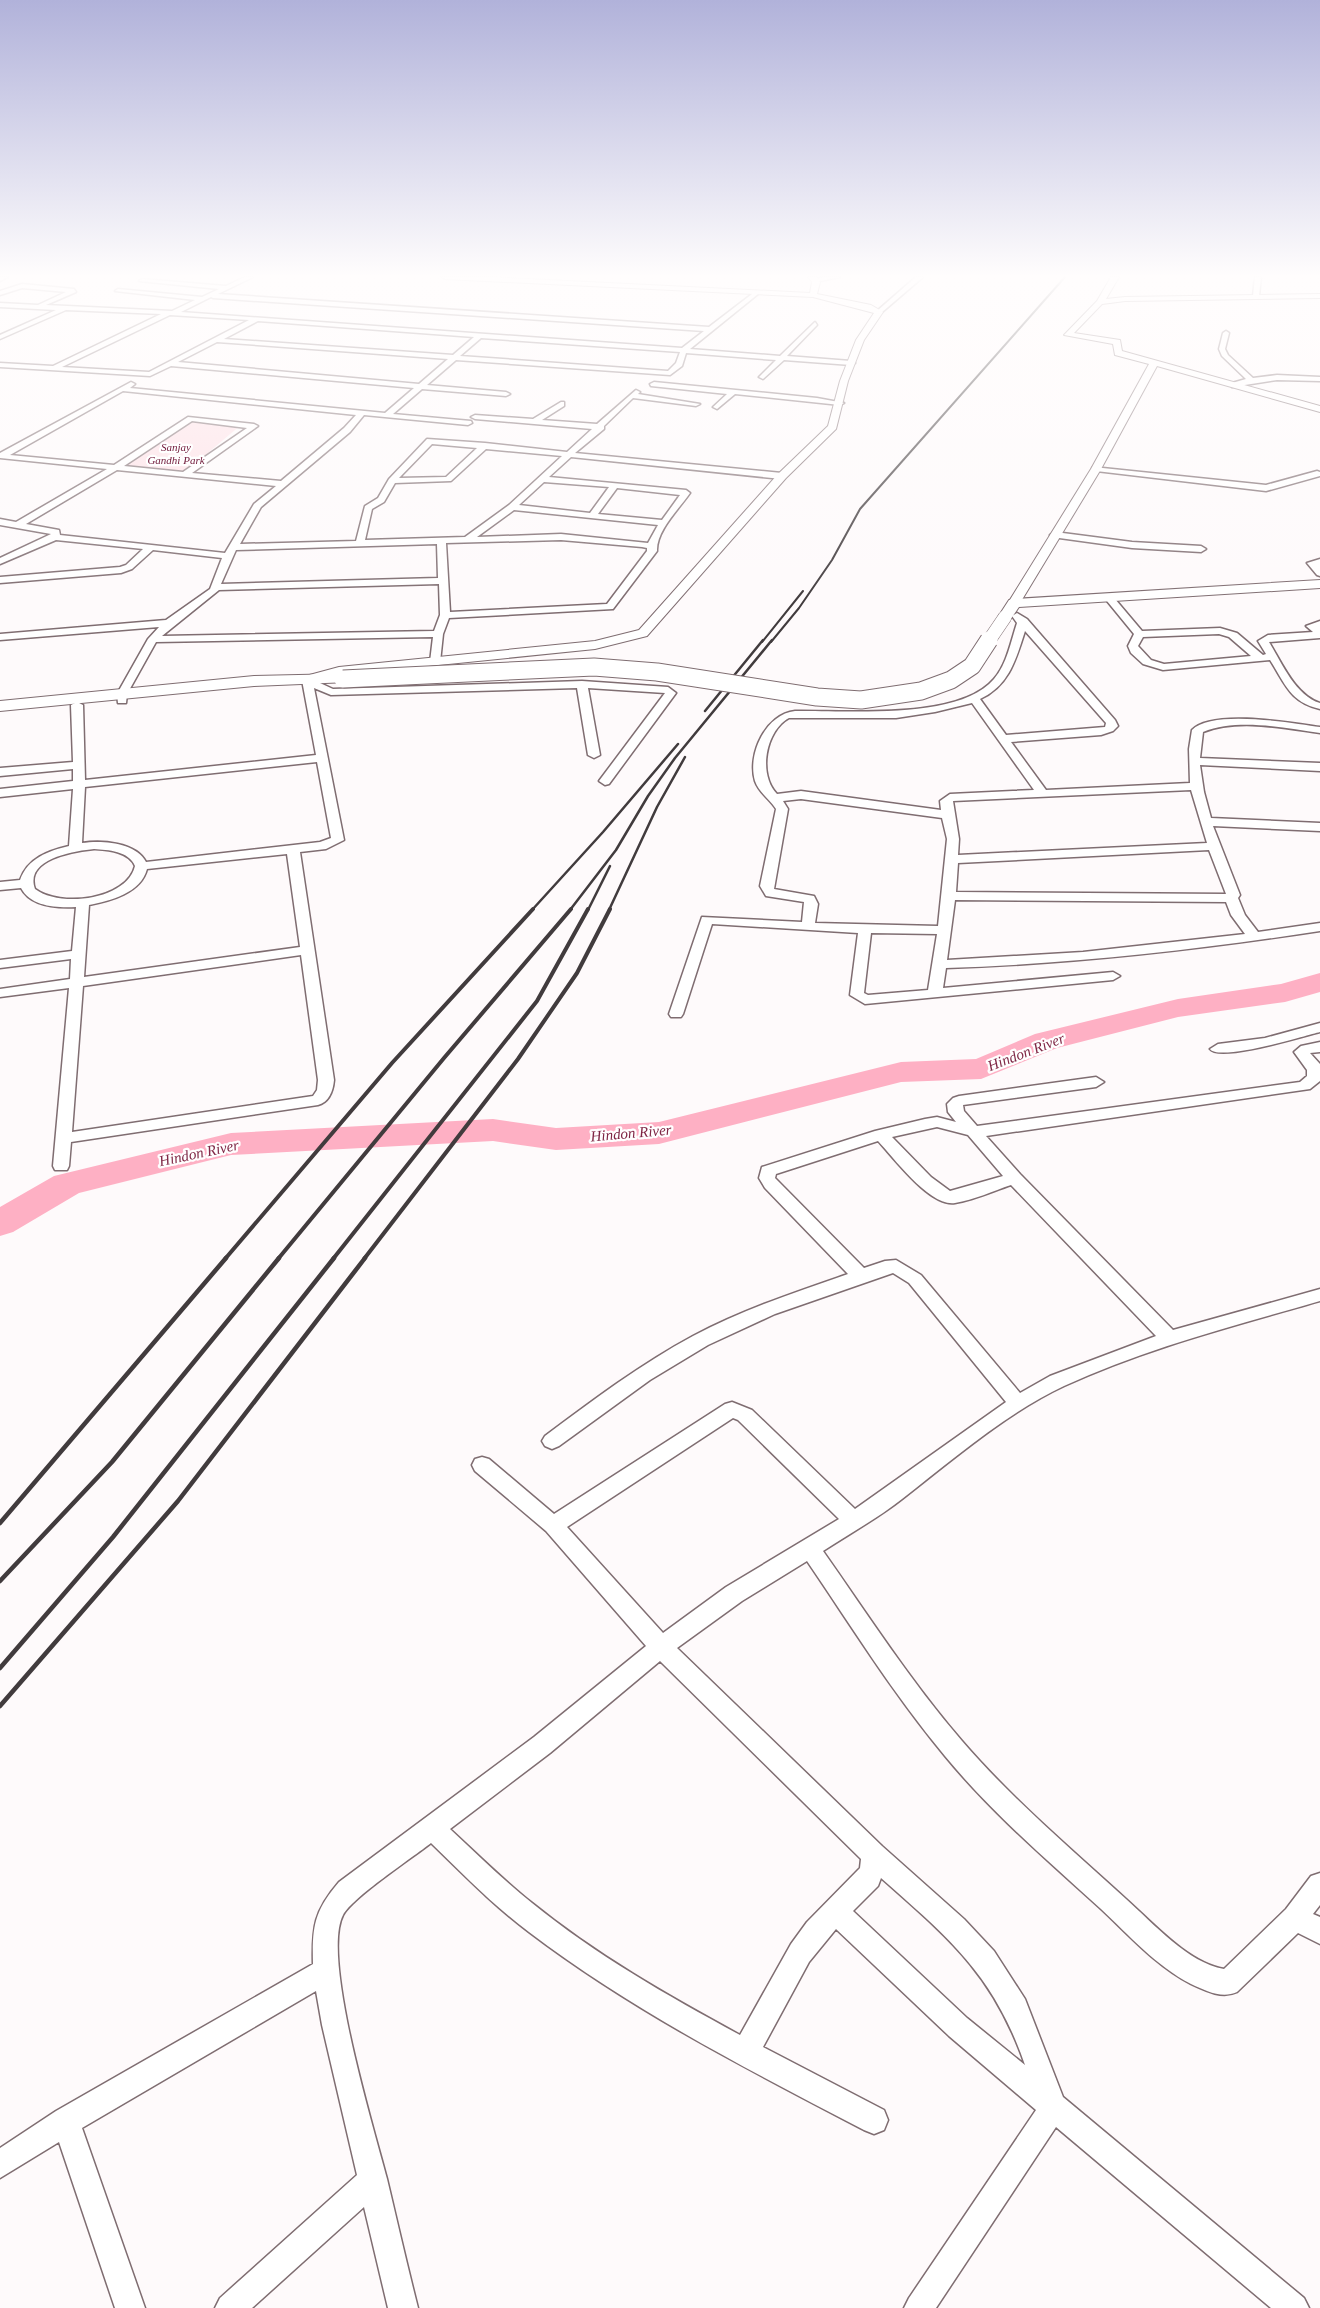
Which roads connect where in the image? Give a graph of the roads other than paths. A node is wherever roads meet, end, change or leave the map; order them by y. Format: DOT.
graph roads {
  1 [pos="129,385"];
  2 [pos="407,385"];
  3 [pos="661,385"];
  4 [pos="845,385"];
  5 [pos="1142,385"];
  6 [pos="1235,385"];
  7 [pos="422,386"];
  8 [pos="515,388"];
  9 [pos="121,389"];
  10 [pos="733,392"];
  11 [pos="506,394"];
  12 [pos="498,400"];
  13 [pos="840,403"];
  14 [pos="561,404"];
  15 [pos="696,404"];
  16 [pos="717,407"];
  17 [pos="1320,409"];
  18 [pos="482,412"];
  19 [pos="362,413"];
  20 [pos="387,415"];
  21 [pos="1320,415"];
  22 [pos="474,417"];
  23 [pos="534,422"];
  24 [pos="468,423"];
  25 [pos="601,427"];
  26 [pos="460,429"];
  27 [pos="452,435"];
  28 [pos="445,442"];
  29 [pos="485,445"];
  30 [pos="571,454"];
  31 [pos="1,456"];
  32 [pos="114,468"];
  33 [pos="1096,469"];
  34 [pos="185,474"];
  35 [pos="1317,474"];
  36 [pos="782,476"];
  37 [pos="544,479"];
  38 [pos="392,481"];
  39 [pos="282,484"];
  40 [pos="615,485"];
  41 [pos="512,507"];
  42 [pos="592,516"];
  43 [pos="0,522"];
  44 [pos="664,522"];
  45 [pos="19,524"];
  46 [pos="1055,535"];
  47 [pos="55,537"];
  48 [pos="468,539"];
  49 [pos="441,541"];
  50 [pos="360,544"];
  51 [pos="651,546"];
  52 [pos="149,549"];
  53 [pos="1201,550"];
  54 [pos="231,551"];
  55 [pos="0,561"];
  56 [pos="1320,562"];
  57 [pos="1320,573"];
  58 [pos="0,580"];
  59 [pos="442,581"];
  60 [pos="1320,584"];
  61 [pos="216,587"];
  62 [pos="1320,590"];
  63 [pos="1054,601"];
  64 [pos="1112,601"];
  65 [pos="1010,610"];
  66 [pos="445,615"];
  67 [pos="1023,621"];
  68 [pos="169,622"];
  69 [pos="1320,624"];
  70 [pos="438,634"];
  71 [pos="1139,634"];
  72 [pos="1320,634"];
  73 [pos="0,637"];
  74 [pos="152,639"];
  75 [pos="1273,657"];
  76 [pos="1260,658"];
  77 [pos="435,662"];
  78 [pos="307,680"];
  79 [pos="582,684"];
  80 [pos="122,697"];
  81 [pos="974,698"];
  82 [pos="77,705"];
  83 [pos="0,706"];
  84 [pos="1320,706"];
  85 [pos="0,713"];
  86 [pos="1320,730"];
  87 [pos="1004,739"];
  88 [pos="594,755"];
  89 [pos="322,758"];
  90 [pos="1195,761"];
  91 [pos="78,765"];
  92 [pos="1320,767"];
  93 [pos="0,772"];
  94 [pos="605,781"];
  95 [pos="79,784"];
  96 [pos="1197,786"];
  97 [pos="0,793"];
  98 [pos="1042,793"];
  99 [pos="773,798"];
  100 [pos="948,815"];
  101 [pos="1207,822"];
  102 [pos="1320,827"];
  103 [pos="1213,846"];
  104 [pos="75,847"];
  105 [pos="293,849"];
  106 [pos="951,859"];
  107 [pos="141,866"];
  108 [pos="26,883"];
  109 [pos="0,886"];
  110 [pos="949,896"];
  111 [pos="1231,898"];
  112 [pos="84,902"];
  113 [pos="808,926"];
  114 [pos="1320,927"];
  115 [pos="865,929"];
  116 [pos="943,930"];
  117 [pos="1255,938"];
  118 [pos="309,950"];
  119 [pos="79,954"];
  120 [pos="0,964"];
  121 [pos="940,964"];
  122 [pos="1113,976"];
  123 [pos="77,984"];
  124 [pos="0,994"];
  125 [pos="934,994"];
  126 [pos="676,1014"];
  127 [pos="1320,1027"];
  128 [pos="1320,1047"];
  129 [pos="1218,1049"];
  130 [pos="1317,1076"];
  131 [pos="1096,1082"];
  132 [pos="974,1132"];
  133 [pos="881,1134"];
  134 [pos="64,1138"];
  135 [pos="61,1166"];
  136 [pos="1014,1178"];
  137 [pos="861,1276"];
  138 [pos="1320,1296"];
  139 [pos="1169,1338"];
  140 [pos="1018,1403"];
  141 [pos="552,1441"];
  142 [pos="482,1465"];
  143 [pos="853,1520"];
  144 [pos="553,1525"];
  145 [pos="810,1549"];
  146 [pos="662,1647"];
  147 [pos="433,1829"];
  148 [pos="873,1854"];
  149 [pos="1320,1886"];
  150 [pos="834,1911"];
  151 [pos="1295,1918"];
  152 [pos="1320,1931"];
  153 [pos="326,1971"];
  154 [pos="745,2053"];
  155 [pos="1053,2108"];
  156 [pos="874,2120"];
  157 [pos="66,2121"];
  158 [pos="0,2164"];
  159 [pos="373,2180"];
  160 [pos="130,2308"];
  161 [pos="230,2308"];
  162 [pos="403,2308"];
  163 [pos="919,2308"];
  164 [pos="1294,2308"];
  1 -- 9 [label="street"];
  2 -- 7 [label="street"];
  3 -- 10 [label="street"];
  4 -- 13 [label="street"];
  5 -- 33 [label="street"];
  6 -- 17 [label="street"];
  6 -- 21 [label="street"];
  7 -- 11 [label="street"];
  7 -- 20 [label="street"];
  8 -- 11 [label="street"];
  9 -- 19 [label="street"];
  9 -- 31 [label="street"];
  10 -- 13 [label="street"];
  10 -- 16 [label="street"];
  11 -- 12 [label="street"];
  13 -- 36 [label="street"];
  14 -- 23 [label="street"];
  15 -- 25 [label="street"];
  18 -- 22 [label="street"];
  19 -- 20 [label="street"];
  19 -- 39 [label="street"];
  20 -- 24 [label="street"];
  22 -- 23 [label="street"];
  22 -- 24 [label="street"];
  23 -- 25 [label="street"];
  24 -- 26 [label="street"];
  25 -- 30 [label="street"];
  27 -- 28 [label="street"];
  28 -- 29 [label="street"];
  28 -- 38 [label="street"];
  29 -- 30 [label="street"];
  29 -- 38 [label="street"];
  30 -- 36 [label="street"];
  30 -- 37 [label="street"];
  31 -- 32 [label="street"];
  32 -- 34 [label="street"];
  32 -- 34 [label="street"];
  32 -- 45 [label="street"];
  33 -- 35 [label="street"];
  33 -- 46 [label="street"];
  34 -- 39 [label="street"];
  36 -- 77 [label="street"];
  37 -- 40 [label="street"];
  37 -- 41 [label="street"];
  38 -- 50 [label="street"];
  39 -- 54 [label="street"];
  40 -- 42 [label="street"];
  40 -- 44 [label="street"];
  41 -- 42 [label="street"];
  41 -- 48 [label="street"];
  42 -- 44 [label="street"];
  43 -- 45 [label="street"];
  44 -- 51 [label="street"];
  45 -- 47 [label="street"];
  46 -- 53 [label="street"];
  46 -- 65 [label="street"];
  47 -- 52 [label="street"];
  47 -- 55 [label="street"];
  48 -- 49 [label="street"];
  48 -- 51 [label="street"];
  49 -- 50 [label="street"];
  49 -- 59 [label="street"];
  50 -- 54 [label="street"];
  51 -- 66 [label="street"];
  52 -- 54 [label="street"];
  52 -- 58 [label="street"];
  54 -- 61 [label="street"];
  56 -- 57 [label="street"];
  59 -- 61 [label="street"];
  59 -- 66 [label="street"];
  60 -- 63 [label="main road"];
  61 -- 68 [label="street"];
  62 -- 64 [label="main road"];
  63 -- 64 [label="main road"];
  63 -- 65 [label="main road"];
  64 -- 71 [label="street"];
  65 -- 67 [label="street"];
  65 -- 78 [label="main road, bridge"];
  66 -- 70 [label="street"];
  67 -- 81 [label="street"];
  67 -- 87 [label="street"];
  68 -- 73 [label="street"];
  68 -- 74 [label="street"];
  69 -- 72 [label="street"];
  70 -- 74 [label="street"];
  70 -- 77 [label="street"];
  71 -- 76 [label="street"];
  71 -- 76 [label="street"];
  72 -- 75 [label="street"];
  74 -- 80 [label="street"];
  75 -- 76 [label="street"];
  75 -- 84 [label="street"];
  77 -- 78 [label="street"];
  78 -- 79 [label="street"];
  78 -- 80 [label="main road"];
  78 -- 89 [label="street"];
  79 -- 88 [label="street"];
  79 -- 94 [label="street"];
  80 -- 82 [label="main road"];
  80 -- 83 [label="main road"];
  81 -- 87 [label="street"];
  81 -- 99 [label="street"];
  82 -- 85 [label="main road"];
  82 -- 91 [label="street"];
  86 -- 90 [label="street"];
  87 -- 98 [label="street"];
  89 -- 95 [label="street"];
  89 -- 105 [label="street"];
  90 -- 92 [label="street"];
  90 -- 96 [label="street"];
  91 -- 93 [label="street"];
  91 -- 95 [label="street"];
  95 -- 97 [label="street"];
  95 -- 104 [label="street"];
  96 -- 98 [label="street"];
  96 -- 101 [label="street"];
  98 -- 100 [label="street"];
  99 -- 100 [label="street"];
  99 -- 113 [label="street"];
  100 -- 106 [label="street"];
  101 -- 102 [label="street"];
  101 -- 103 [label="street"];
  103 -- 106 [label="street"];
  103 -- 111 [label="street"];
  104 -- 107 [label="street"];
  104 -- 108 [label="street"];
  105 -- 107 [label="street"];
  105 -- 118 [label="street"];
  106 -- 110 [label="street"];
  107 -- 112 [label="street"];
  108 -- 109 [label="street"];
  108 -- 112 [label="street"];
  110 -- 111 [label="street"];
  110 -- 116 [label="street"];
  111 -- 117 [label="street"];
  112 -- 119 [label="street"];
  113 -- 115 [label="street"];
  113 -- 126 [label="street"];
  114 -- 117 [label="street"];
  115 -- 116 [label="street"];
  115 -- 125 [label="street"];
  116 -- 121 [label="street"];
  117 -- 121 [label="street"];
  118 -- 123 [label="street"];
  118 -- 134 [label="street"];
  119 -- 120 [label="street"];
  119 -- 123 [label="street"];
  121 -- 125 [label="street"];
  122 -- 125 [label="street"];
  123 -- 124 [label="street"];
  123 -- 134 [label="street"];
  127 -- 129 [label="street"];
  128 -- 130 [label="street"];
  130 -- 132 [label="street"];
  131 -- 132 [label="street"];
  132 -- 133 [label="street"];
  132 -- 136 [label="street"];
  133 -- 136 [label="street"];
  133 -- 137 [label="street"];
  134 -- 135 [label="street"];
  136 -- 139 [label="street"];
  137 -- 140 [label="street"];
  137 -- 141 [label="street"];
  138 -- 139 [label="street"];
  139 -- 140 [label="street"];
  140 -- 143 [label="street"];
  142 -- 144 [label="street"];
  143 -- 144 [label="street"];
  143 -- 145 [label="street"];
  144 -- 146 [label="street"];
  145 -- 146 [label="street"];
  145 -- 151 [label="street"];
  146 -- 147 [label="street"];
  146 -- 148 [label="street"];
  147 -- 153 [label="street"];
  147 -- 154 [label="street"];
  148 -- 150 [label="street"];
  148 -- 155 [label="street"];
  149 -- 151 [label="street"];
  150 -- 154 [label="street"];
  150 -- 155 [label="street"];
  151 -- 152 [label="street"];
  153 -- 157 [label="street"];
  153 -- 159 [label="street"];
  154 -- 156 [label="street"];
  155 -- 163 [label="street"];
  155 -- 164 [label="street"];
  157 -- 158 [label="street"];
  157 -- 160 [label="street"];
  159 -- 161 [label="street"];
  159 -- 162 [label="street"];
}
